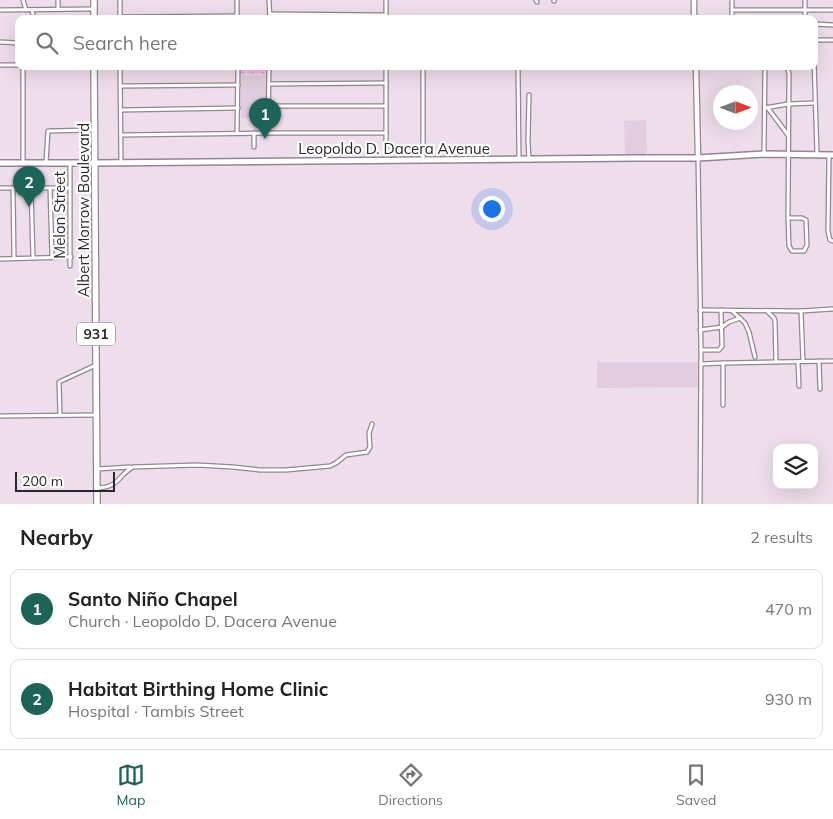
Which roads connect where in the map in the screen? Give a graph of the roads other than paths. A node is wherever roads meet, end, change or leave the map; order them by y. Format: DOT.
graph roads {
  1 [pos="23,0"];
  2 [pos="58,0"];
  3 [pos="94,0"];
  4 [pos="120,0"];
  5 [pos="237,0"];
  6 [pos="269,0"];
  7 [pos="386,0"];
  8 [pos="694,0"];
  9 [pos="732,0"];
  10 [pos="805,0"];
  11 [pos="58,9"];
  12 [pos="94,9"];
  13 [pos="0,10"];
  14 [pos="26,10"];
  15 [pos="32,10"];
  16 [pos="732,10"];
  17 [pos="833,10"];
  18 [pos="805,11"];
  19 [pos="33,15"];
  20 [pos="94,15"];
  21 [pos="120,15"];
  22 [pos="237,15"];
  23 [pos="270,15"];
  24 [pos="386,15"];
  25 [pos="694,15"];
  26 [pos="732,15"];
  27 [pos="805,15"];
  28 [pos="818,24"];
  29 [pos="833,25"];
  30 [pos="818,40"];
  31 [pos="833,40"];
  32 [pos="0,42"];
  33 [pos="15,43"];
  34 [pos="0,65"];
  35 [pos="15,65"];
  36 [pos="23,70"];
  37 [pos="94,70"];
  38 [pos="120,70"];
  39 [pos="238,70"];
  40 [pos="270,70"];
  41 [pos="386,70"];
  42 [pos="423,70"];
  43 [pos="518,70"];
  44 [pos="696,70"];
  45 [pos="765,70"];
  46 [pos="788,70"];
  47 [pos="814,70"];
  48 [pos="386,83"];
  49 [pos="269,84"];
  50 [pos="120,86"];
  51 [pos="238,86"];
  52 [pos="529,95"];
  53 [pos="815,103"];
  54 [pos="788,104"];
  55 [pos="269,106"];
  56 [pos="386,106"];
  57 [pos="238,108"];
  58 [pos="766,108"];
  59 [pos="121,110"];
  60 [pos="95,130"];
  61 [pos="268,132"];
  62 [pos="237,133"];
  63 [pos="254,133"];
  64 [pos="386,133"];
  65 [pos="121,134"];
  66 [pos="789,136"];
  67 [pos="254,147"];
  68 [pos="386,152"];
  69 [pos="764,154"];
  70 [pos="788,155"];
  71 [pos="817,155"];
  72 [pos="831,156"];
  73 [pos="698,158"];
  74 [pos="519,160"];
  75 [pos="529,160"];
  76 [pos="423,161"];
  77 [pos="0,163"];
  78 [pos="23,163"];
  79 [pos="46,163"];
  80 [pos="70,163"];
  81 [pos="95,163"];
  82 [pos="121,163"];
  83 [pos="0,188"];
  84 [pos="13,188"];
  85 [pos="31,188"];
  86 [pos="50,188"];
  87 [pos="70,188"];
  88 [pos="829,196"];
  89 [pos="833,198"];
  90 [pos="788,218"];
  91 [pos="833,242"];
  92 [pos="52,257"];
  93 [pos="70,257"];
  94 [pos="0,258"];
  95 [pos="14,258"];
  96 [pos="33,258"];
  97 [pos="70,266"];
  98 [pos="833,309"];
  99 [pos="700,310"];
  100 [pos="721,310"];
  101 [pos="732,311"];
  102 [pos="767,311"];
  103 [pos="801,311"];
  104 [pos="741,318"];
  105 [pos="722,327"];
  106 [pos="700,330"];
  107 [pos="700,350"];
  108 [pos="755,357"];
  109 [pos="803,361"];
  110 [pos="819,361"];
  111 [pos="833,361"];
  112 [pos="776,362"];
  113 [pos="798,362"];
  114 [pos="723,363"];
  115 [pos="700,364"];
  116 [pos="96,365"];
  117 [pos="799,386"];
  118 [pos="820,388"];
  119 [pos="723,405"];
  120 [pos="60,415"];
  121 [pos="96,415"];
  122 [pos="0,416"];
  123 [pos="372,424"];
  124 [pos="133,467"];
  125 [pos="97,468"];
  126 [pos="97,488"];
  127 [pos="97,504"];
  128 [pos="700,504"];
  1 -- 14 [label="street"];
  2 -- 11 [label="street"];
  3 -- 12 [label="highway"];
  4 -- 21 [label="street"];
  5 -- 22 [label="street"];
  6 -- 23 [label="street"];
  7 -- 24 [label="street"];
  8 -- 25 [label="street"];
  9 -- 16 [label="street"];
  10 -- 18 [label="street"];
  11 -- 12 [label="street"];
  11 -- 15 [label="street"];
  12 -- 20 [label="highway"];
  13 -- 14 [label="street"];
  14 -- 15 [label="street"];
  15 -- 19 [label="street"];
  16 -- 18 [label="street"];
  16 -- 26 [label="street"];
  17 -- 18 [label="street"];
  18 -- 27 [label="street"];
  28 -- 29 [label="street"];
  30 -- 31 [label="street"];
  32 -- 33 [label="street"];
  34 -- 35 [label="street"];
  36 -- 78 [label="street"];
  37 -- 60 [label="highway, Albert Morrow Boulevard / 931"];
  38 -- 50 [label="street"];
  39 -- 51 [label="street"];
  40 -- 49 [label="street"];
  41 -- 48 [label="street"];
  42 -- 76 [label="street"];
  43 -- 74 [label="street"];
  44 -- 73 [label="street"];
  45 -- 58 [label="street"];
  46 -- 54 [label="street"];
  47 -- 53 [label="street"];
  48 -- 49 [label="street"];
  48 -- 56 [label="street"];
  49 -- 55 [label="street"];
  50 -- 51 [label="street"];
  50 -- 59 [label="street"];
  51 -- 57 [label="street"];
  52 -- 75 [label="street"];
  53 -- 54 [label="street"];
  53 -- 71 [label="street"];
  54 -- 58 [label="street"];
  54 -- 66 [label="street"];
  55 -- 56 [label="street"];
  55 -- 61 [label="street"];
  56 -- 64 [label="street"];
  57 -- 59 [label="street"];
  57 -- 62 [label="street"];
  58 -- 66 [label="street"];
  58 -- 69 [label="street"];
  59 -- 65 [label="street"];
  60 -- 79 [label="street"];
  60 -- 81 [label="highway, Albert Morrow Boulevard / 931"];
  61 -- 63 [label="street"];
  61 -- 64 [label="street"];
  62 -- 63 [label="street"];
  62 -- 65 [label="street"];
  63 -- 67 [label="street"];
  64 -- 68 [label="street"];
  65 -- 82 [label="street"];
  66 -- 70 [label="street"];
  69 -- 70 [label="main road, Leopoldo D. Dacera Avenue"];
  69 -- 73 [label="main road, Leopoldo D. Dacera Avenue"];
  70 -- 71 [label="main road, Leopoldo D. Dacera Avenue"];
  70 -- 90 [label="street"];
  71 -- 72 [label="main road, Leopoldo D. Dacera Avenue"];
  72 -- 88 [label="street"];
  73 -- 75 [label="main road, Leopoldo D. Dacera Avenue"];
  73 -- 99 [label="street"];
  74 -- 75 [label="main road, Leopoldo D. Dacera Avenue"];
  74 -- 76 [label="main road, Leopoldo D. Dacera Avenue"];
  76 -- 82 [label="main road, Leopoldo D. Dacera Avenue"];
  77 -- 78 [label="main road, Leopoldo D. Dacera Avenue"];
  78 -- 79 [label="main road, Leopoldo D. Dacera Avenue"];
  79 -- 80 [label="main road, Leopoldo D. Dacera Avenue"];
  80 -- 81 [label="main road, Leopoldo D. Dacera Avenue"];
  80 -- 87 [label="street, Melon Street"];
  81 -- 82 [label="main road, Leopoldo D. Dacera Avenue"];
  81 -- 116 [label="highway, Albert Morrow Boulevard / 931"];
  83 -- 84 [label="street"];
  84 -- 85 [label="street"];
  84 -- 95 [label="street"];
  85 -- 86 [label="street"];
  85 -- 96 [label="street"];
  86 -- 87 [label="street"];
  86 -- 92 [label="street"];
  87 -- 93 [label="street, Melon Street"];
  88 -- 89 [label="street"];
  88 -- 91 [label="street"];
  90 -- 90 [label="street"];
  92 -- 93 [label="street"];
  92 -- 96 [label="street"];
  93 -- 97 [label="street, Melon Street"];
  94 -- 95 [label="street"];
  95 -- 96 [label="street"];
  98 -- 103 [label="street"];
  99 -- 100 [label="street"];
  99 -- 106 [label="street"];
  100 -- 101 [label="street"];
  100 -- 105 [label="street"];
  101 -- 102 [label="street"];
  101 -- 104 [label="street"];
  102 -- 103 [label="street"];
  102 -- 112 [label="street"];
  103 -- 109 [label="street"];
  104 -- 105 [label="street"];
  104 -- 108 [label="street"];
  105 -- 106 [label="street"];
  105 -- 107 [label="street"];
  106 -- 107 [label="street"];
  107 -- 115 [label="street"];
  109 -- 110 [label="street"];
  109 -- 113 [label="street"];
  110 -- 111 [label="street"];
  110 -- 118 [label="street"];
  112 -- 113 [label="street"];
  112 -- 114 [label="street"];
  113 -- 117 [label="street"];
  114 -- 115 [label="street"];
  114 -- 119 [label="street"];
  115 -- 128 [label="street"];
  116 -- 120 [label="street"];
  116 -- 121 [label="highway, Albert Morrow Boulevard / 931"];
  120 -- 121 [label="street"];
  120 -- 122 [label="street"];
  121 -- 125 [label="highway, Albert Morrow Boulevard / 931"];
  123 -- 124 [label="street"];
  124 -- 125 [label="street"];
  124 -- 126 [label="street"];
  125 -- 126 [label="highway, Albert Morrow Boulevard / 931"];
  126 -- 127 [label="highway, Albert Morrow Boulevard / 931"];
}
